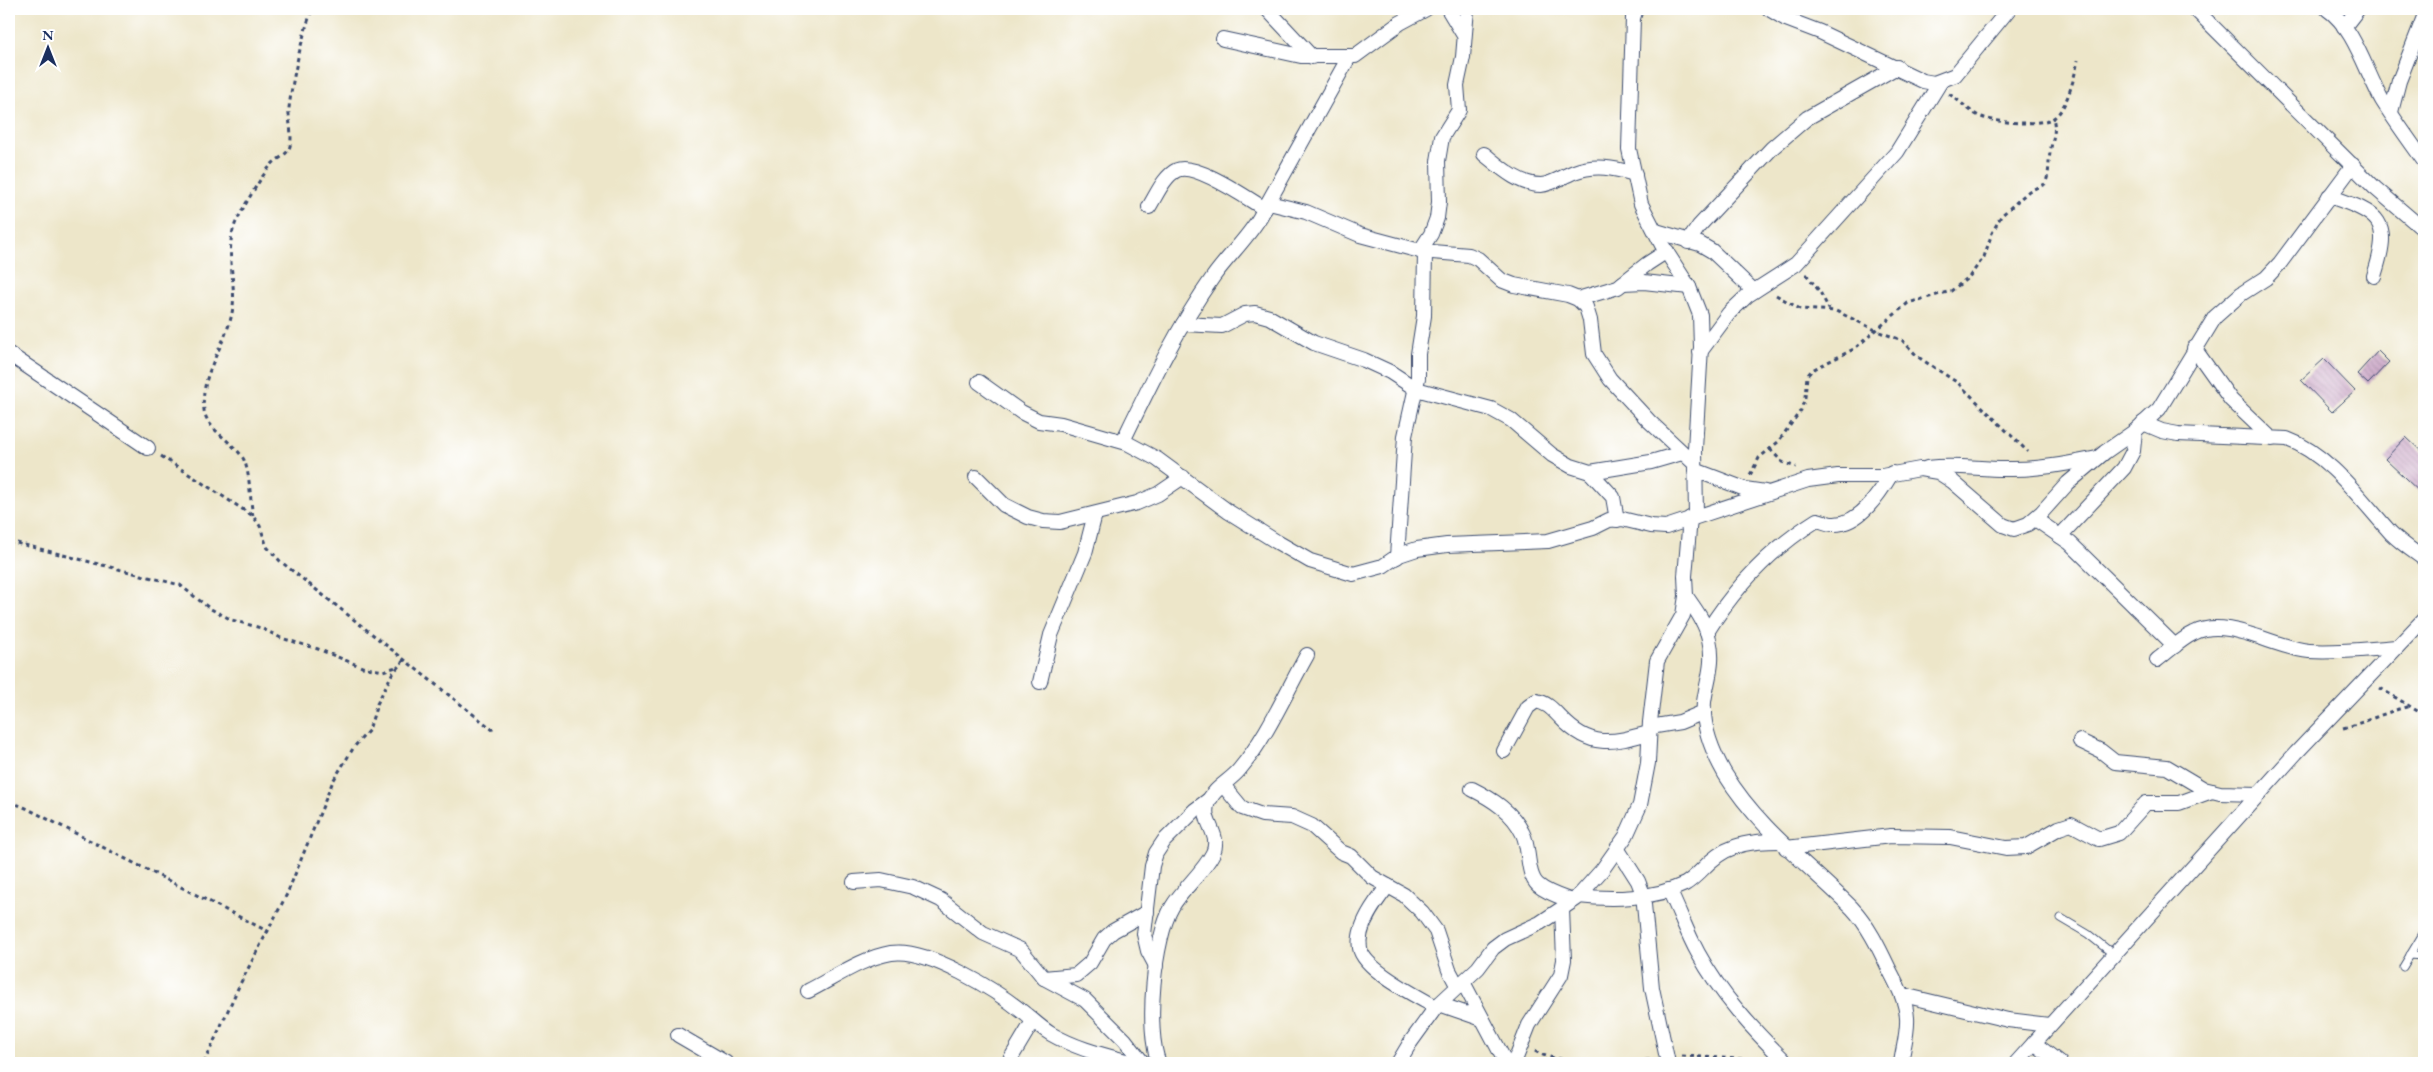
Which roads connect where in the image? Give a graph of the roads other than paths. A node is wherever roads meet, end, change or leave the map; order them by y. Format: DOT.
graph roads {
  1 [pos="1267,9"];
  2 [pos="1426,9"];
  3 [pos="1448,9"];
  4 [pos="1467,9"];
  5 [pos="1636,9"];
  6 [pos="1769,9"];
  7 [pos="2009,9"];
  8 [pos="2195,9"];
  9 [pos="2327,9"];
  10 [pos="2358,9"];
  11 [pos="2424,17"];
  12 [pos="2344,27"];
  13 [pos="1464,34"];
  14 [pos="1223,39"];
  15 [pos="1312,57"];
  16 [pos="1349,57"];
  17 [pos="1897,67"];
  18 [pos="1938,86"];
  19 [pos="2390,112"];
  20 [pos="1484,154"];
  21 [pos="2424,160"];
  22 [pos="2353,165"];
  23 [pos="1635,174"];
  24 [pos="2329,196"];
  25 [pos="1267,206"];
  26 [pos="1149,208"];
  27 [pos="2424,230"];
  28 [pos="1656,231"];
  29 [pos="1688,242"];
  30 [pos="1422,252"];
  31 [pos="1667,252"];
  32 [pos="2374,276"];
  33 [pos="1624,283"];
  34 [pos="1689,287"];
  35 [pos="1757,289"];
  36 [pos="1578,299"];
  37 [pos="1183,324"];
  38 [pos="2194,348"];
  39 [pos="1700,352"];
  40 [pos="9,354"];
  41 [pos="979,382"];
  42 [pos="1416,389"];
  43 [pos="2139,427"];
  44 [pos="2272,439"];
  45 [pos="1123,441"];
  46 [pos="148,448"];
  47 [pos="1682,452"];
  48 [pos="2098,458"];
  49 [pos="1695,467"];
  50 [pos="1923,469"];
  51 [pos="1590,472"];
  52 [pos="1892,473"];
  53 [pos="976,477"];
  54 [pos="1183,477"];
  55 [pos="1768,493"];
  56 [pos="1095,514"];
  57 [pos="1693,517"];
  58 [pos="2035,518"];
  59 [pos="1618,520"];
  60 [pos="2060,536"];
  61 [pos="1397,556"];
  62 [pos="2424,559"];
  63 [pos="1686,596"];
  64 [pos="2424,619"];
  65 [pos="1707,632"];
  66 [pos="2175,646"];
  67 [pos="2397,647"];
  68 [pos="1307,655"];
  69 [pos="2157,660"];
  70 [pos="1040,682"];
  71 [pos="1704,712"];
  72 [pos="1649,730"];
  73 [pos="2080,741"];
  74 [pos="1504,751"];
  75 [pos="1223,785"];
  76 [pos="1472,789"];
  77 [pos="2212,791"];
  78 [pos="2259,794"];
  79 [pos="1212,798"];
  80 [pos="1783,844"];
  81 [pos="1617,848"];
  82 [pos="854,882"];
  83 [pos="1388,886"];
  84 [pos="1669,890"];
  85 [pos="1643,894"];
  86 [pos="1571,902"];
  87 [pos="1147,912"];
  88 [pos="2061,918"];
  89 [pos="2424,932"];
  90 [pos="2113,954"];
  91 [pos="2410,955"];
  92 [pos="2424,956"];
  93 [pos="1156,966"];
  94 [pos="2403,967"];
  95 [pos="1044,978"];
  96 [pos="1460,984"];
  97 [pos="808,991"];
  98 [pos="1903,995"];
  99 [pos="1438,1005"];
  100 [pos="1482,1018"];
  101 [pos="1033,1021"];
  102 [pos="2050,1026"];
  103 [pos="678,1035"];
  104 [pos="2034,1043"];
  105 [pos="1667,1060"];
  106 [pos="1786,1062"];
  107 [pos="726,1063"];
  108 [pos="1008,1063"];
  109 [pos="1133,1063"];
  110 [pos="1143,1063"];
  111 [pos="1159,1063"];
  112 [pos="1398,1063"];
  113 [pos="1506,1063"];
  114 [pos="1514,1063"];
  115 [pos="1901,1063"];
  116 [pos="2016,1063"];
  117 [pos="2060,1063"];
  1 -- 15 [label="street"];
  2 -- 16 [label="street"];
  3 -- 13 [label="street"];
  4 -- 13 [label="street"];
  5 -- 23 [label="street"];
  6 -- 17 [label="street"];
  7 -- 18 [label="street"];
  8 -- 22 [label="street"];
  9 -- 12 [label="street"];
  10 -- 12 [label="street"];
  11 -- 19 [label="street"];
  12 -- 19 [label="street"];
  13 -- 30 [label="street"];
  14 -- 15 [label="street"];
  15 -- 16 [label="street"];
  16 -- 25 [label="street"];
  17 -- 18 [label="street"];
  17 -- 29 [label="street"];
  18 -- 35 [label="street"];
  19 -- 21 [label="street"];
  20 -- 23 [label="street"];
  22 -- 24 [label="street"];
  22 -- 27 [label="street"];
  23 -- 28 [label="street"];
  24 -- 32 [label="street"];
  24 -- 38 [label="street"];
  25 -- 26 [label="street"];
  25 -- 30 [label="street"];
  25 -- 37 [label="street"];
  28 -- 29 [label="street"];
  28 -- 31 [label="street"];
  29 -- 35 [label="street"];
  30 -- 36 [label="street"];
  30 -- 42 [label="street"];
  31 -- 33 [label="street"];
  31 -- 34 [label="street"];
  33 -- 34 [label="street"];
  33 -- 36 [label="street"];
  34 -- 39 [label="street"];
  35 -- 39 [label="street"];
  36 -- 47 [label="street"];
  37 -- 42 [label="street"];
  37 -- 45 [label="street"];
  38 -- 43 [label="street"];
  38 -- 44 [label="street"];
  39 -- 49 [label="street"];
  40 -- 46 [label="street"];
  41 -- 45 [label="street"];
  42 -- 51 [label="street"];
  42 -- 61 [label="street"];
  43 -- 44 [label="street"];
  43 -- 48 [label="street"];
  43 -- 60 [label="street"];
  44 -- 62 [label="street"];
  45 -- 54 [label="street"];
  47 -- 49 [label="street"];
  47 -- 51 [label="street"];
  48 -- 50 [label="street"];
  48 -- 58 [label="street"];
  49 -- 55 [label="street"];
  49 -- 57 [label="street"];
  50 -- 52 [label="street"];
  50 -- 58 [label="street"];
  51 -- 59 [label="street"];
  52 -- 55 [label="street"];
  52 -- 65 [label="street"];
  53 -- 56 [label="street"];
  54 -- 56 [label="street"];
  54 -- 61 [label="street"];
  55 -- 57 [label="street"];
  56 -- 70 [label="street"];
  57 -- 59 [label="street"];
  57 -- 63 [label="street"];
  58 -- 60 [label="street"];
  59 -- 61 [label="street"];
  60 -- 66 [label="street"];
  63 -- 65 [label="street"];
  63 -- 72 [label="street"];
  64 -- 67 [label="street"];
  65 -- 71 [label="street"];
  66 -- 67 [label="street"];
  66 -- 69 [label="street"];
  67 -- 78 [label="street"];
  68 -- 75 [label="street"];
  71 -- 72 [label="street"];
  71 -- 80 [label="street"];
  72 -- 74 [label="street"];
  72 -- 81 [label="street"];
  73 -- 77 [label="street"];
  75 -- 79 [label="street"];
  75 -- 83 [label="street"];
  76 -- 86 [label="street"];
  77 -- 78 [label="street"];
  77 -- 80 [label="street"];
  78 -- 90 [label="street"];
  79 -- 87 [label="street"];
  79 -- 93 [label="street"];
  80 -- 84 [label="street"];
  80 -- 98 [label="street"];
  81 -- 85 [label="street"];
  81 -- 86 [label="street"];
  82 -- 95 [label="street"];
  83 -- 96 [label="street"];
  83 -- 99 [label="street"];
  84 -- 85 [label="street"];
  84 -- 106 [label="street"];
  85 -- 86 [label="street"];
  85 -- 105 [label="street"];
  86 -- 96 [label="street"];
  86 -- 114 [label="street"];
  87 -- 93 [label="street"];
  87 -- 95 [label="street"];
  88 -- 90 [label="lane"];
  89 -- 91 [label="lane"];
  90 -- 102 [label="street"];
  91 -- 92 [label="lane"];
  91 -- 94 [label="lane"];
  93 -- 111 [label="street"];
  95 -- 110 [label="street"];
  96 -- 99 [label="street"];
  96 -- 100 [label="street"];
  97 -- 101 [label="street"];
  98 -- 102 [label="street"];
  98 -- 115 [label="street"];
  99 -- 100 [label="street"];
  99 -- 112 [label="street"];
  100 -- 113 [label="street"];
  101 -- 108 [label="street"];
  101 -- 109 [label="street"];
  102 -- 104 [label="street"];
  103 -- 107 [label="street"];
  104 -- 116 [label="street"];
  104 -- 117 [label="street"];
}
